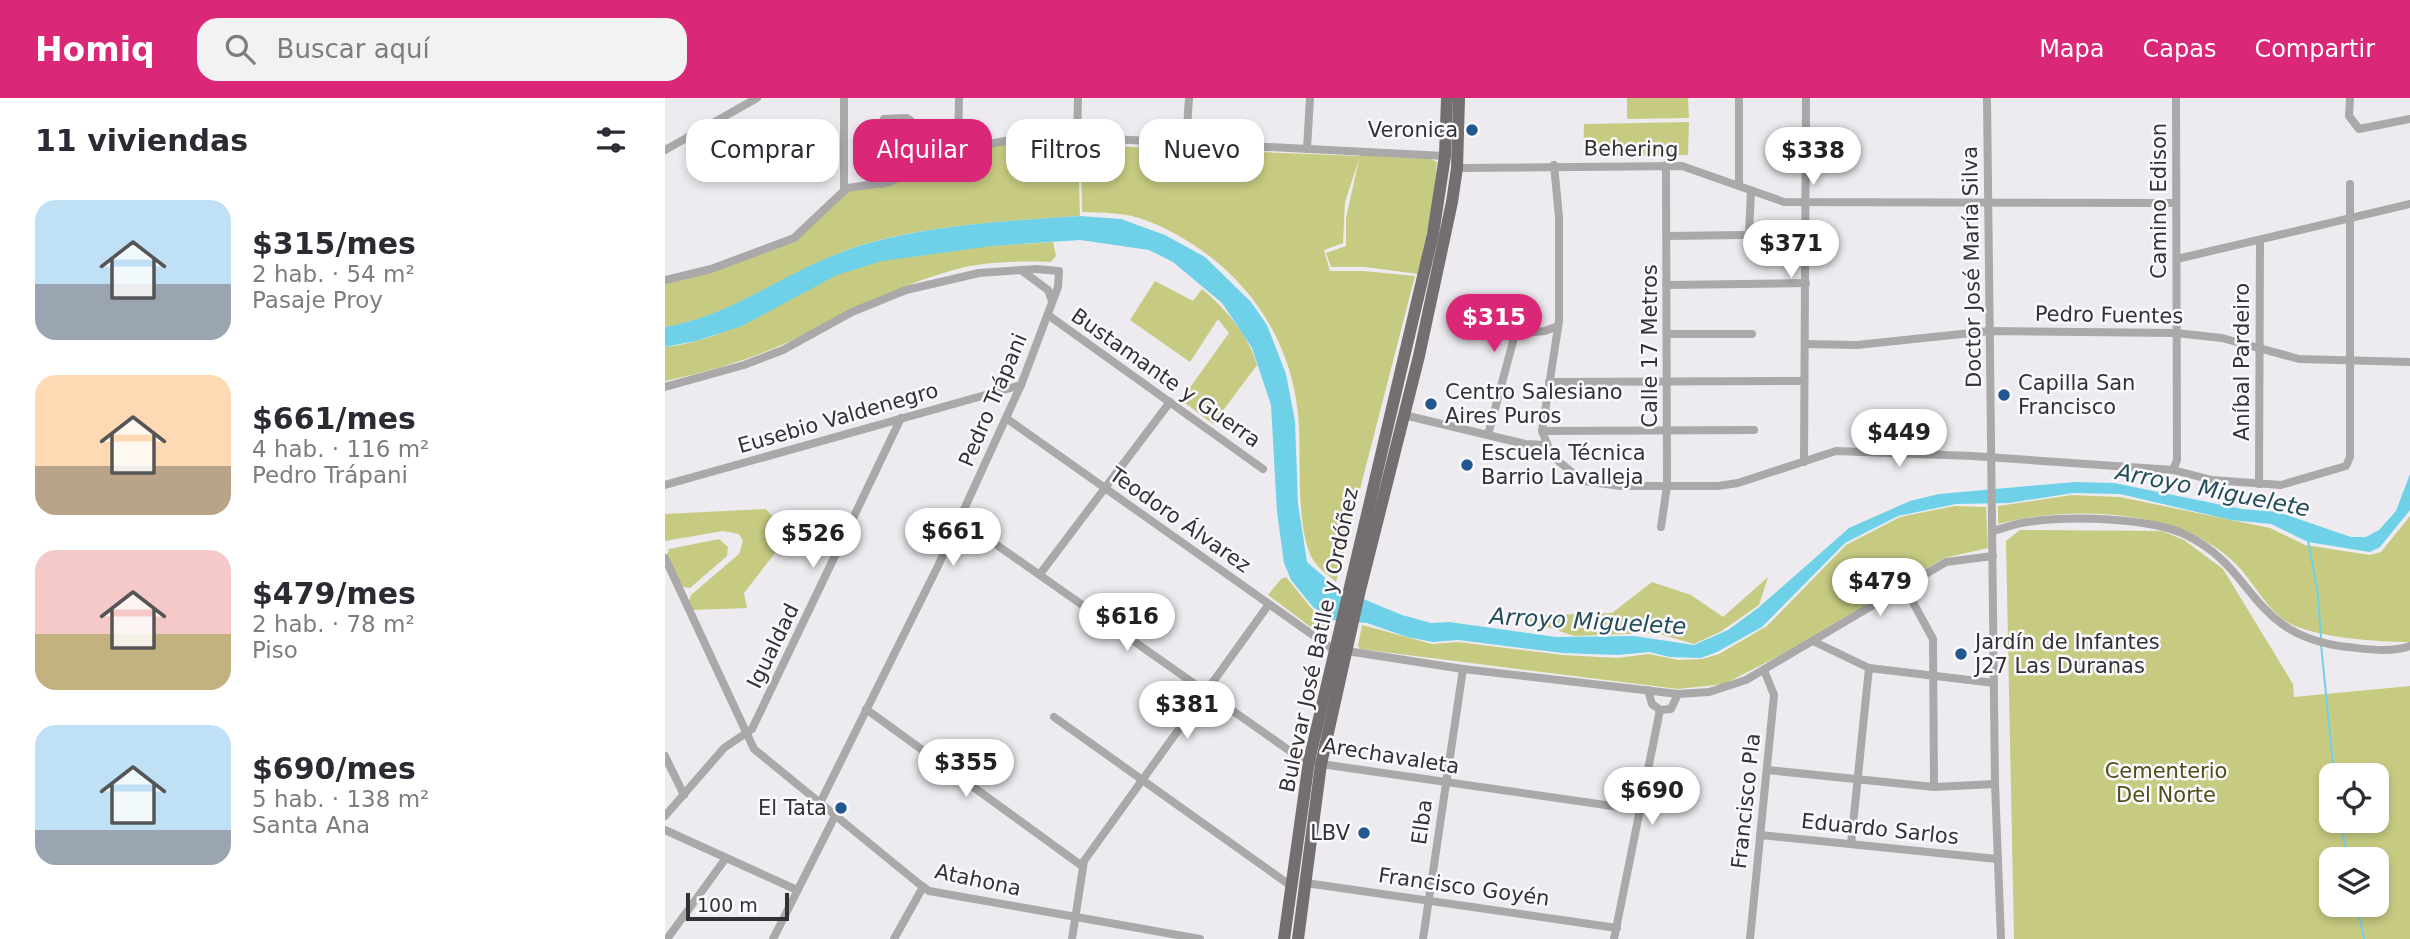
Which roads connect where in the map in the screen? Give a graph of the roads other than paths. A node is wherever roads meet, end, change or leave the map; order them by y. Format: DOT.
graph roads {
  1 [pos="757,98"];
  2 [pos="844,98"];
  3 [pos="959,98"];
  4 [pos="1078,98"];
  5 [pos="1189,98"];
  6 [pos="1310,98"];
  7 [pos="1447,98"];
  8 [pos="1459,98"];
  9 [pos="1739,98"];
  10 [pos="1806,98"];
  11 [pos="1987,98"];
  12 [pos="2176,98"];
  13 [pos="2350,98"];
  14 [pos="884,119"];
  15 [pos="908,119"];
  16 [pos="959,119"];
  17 [pos="1077,119"];
  18 [pos="1188,119"];
  19 [pos="2410,119"];
  20 [pos="1264,147"];
  21 [pos="1307,149"];
  22 [pos="665,150"];
  23 [pos="1445,156"];
  24 [pos="1554,165"];
  25 [pos="1666,165"];
  26 [pos="1457,169"];
  27 [pos="887,182"];
  28 [pos="882,184"];
  29 [pos="2350,184"];
  30 [pos="1739,186"];
  31 [pos="844,190"];
  32 [pos="1751,191"];
  33 [pos="1807,202"];
  34 [pos="1989,203"];
  35 [pos="2176,203"];
  36 [pos="2410,204"];
  37 [pos="2351,218"];
  38 [pos="1749,234"];
  39 [pos="1806,234"];
  40 [pos="1668,236"];
  41 [pos="2260,240"];
  42 [pos="2177,259"];
  43 [pos="1018,269"];
  44 [pos="665,280"];
  45 [pos="1806,283"];
  46 [pos="1668,285"];
  47 [pos="1052,301"];
  48 [pos="1048,315"];
  49 [pos="1558,326"];
  50 [pos="1545,331"];
  51 [pos="1990,331"];
  52 [pos="2176,333"];
  53 [pos="1668,334"];
  54 [pos="1752,334"];
  55 [pos="1557,340"];
  56 [pos="1804,345"];
  57 [pos="2258,349"];
  58 [pos="1405,353"];
  59 [pos="1419,356"];
  60 [pos="2351,359"];
  61 [pos="2410,362"];
  62 [pos="1668,381"];
  63 [pos="1804,381"];
  64 [pos="1549,382"];
  65 [pos="1021,385"];
  66 [pos="665,387"];
  67 [pos="1170,402"];
  68 [pos="1404,415"];
  69 [pos="901,418"];
  70 [pos="1006,418"];
  71 [pos="1542,430"];
  72 [pos="1667,430"];
  73 [pos="1754,430"];
  74 [pos="1488,435"];
  75 [pos="1546,445"];
  76 [pos="1992,458"];
  77 [pos="1804,462"];
  78 [pos="1263,469"];
  79 [pos="2173,470"];
  80 [pos="2259,484"];
  81 [pos="665,485"];
  82 [pos="1667,486"];
  83 [pos="1105,488"];
  84 [pos="960,519"];
  85 [pos="1661,527"];
  86 [pos="1992,531"];
  87 [pos="1993,556"];
  88 [pos="665,558"];
  89 [pos="1039,574"];
  90 [pos="1904,586"];
  91 [pos="1354,588"];
  92 [pos="1269,604"];
  93 [pos="1345,629"];
  94 [pos="1813,641"];
  95 [pos="2410,646"];
  96 [pos="1333,650"];
  97 [pos="1347,651"];
  98 [pos="1869,668"];
  99 [pos="1462,669"];
  100 [pos="1764,670"];
  101 [pos="1933,677"];
  102 [pos="1994,682"];
  103 [pos="1648,690"];
  104 [pos="1205,691"];
  105 [pos="1678,694"];
  106 [pos="866,709"];
  107 [pos="1660,710"];
  108 [pos="1054,717"];
  109 [pos="745,736"];
  110 [pos="665,756"];
  111 [pos="1315,763"];
  112 [pos="1767,770"];
  113 [pos="1142,779"];
  114 [pos="1857,780"];
  115 [pos="1445,782"];
  116 [pos="1995,784"];
  117 [pos="1934,787"];
  118 [pos="684,795"];
  119 [pos="820,803"];
  120 [pos="1640,810"];
  121 [pos="665,816"];
  122 [pos="835,816"];
  123 [pos="665,830"];
  124 [pos="1760,835"];
  125 [pos="1851,844"];
  126 [pos="726,858"];
  127 [pos="1997,859"];
  128 [pos="1082,866"];
  129 [pos="1306,883"];
  130 [pos="1291,886"];
  131 [pos="923,887"];
  132 [pos="797,890"];
  133 [pos="1429,899"];
  134 [pos="1075,917"];
  135 [pos="1617,928"];
  136 [pos="667,939"];
  137 [pos="773,939"];
  138 [pos="894,939"];
  139 [pos="1072,939"];
  140 [pos="1200,939"];
  141 [pos="1284,939"];
  142 [pos="1299,939"];
  143 [pos="1423,939"];
  144 [pos="1614,939"];
  145 [pos="1750,939"];
  146 [pos="2001,939"];
  1 -- 22 [label="street"];
  2 -- 31 [label="street"];
  3 -- 16 [label="street"];
  4 -- 17 [label="street"];
  5 -- 18 [label="street"];
  6 -- 21 [label="street"];
  7 -- 23 [label="main road, Bulevar José Batlle y Ordóñez"];
  8 -- 26 [label="main road, Bulevar José Batlle y Ordóñez"];
  9 -- 30 [label="street"];
  10 -- 33 [label="street"];
  11 -- 34 [label="street, Doctor José María Silva"];
  12 -- 35 [label="street, Camino Edison"];
  13 -- 19 [label="street"];
  14 -- 15 [label="street"];
  20 -- 21 [label="street"];
  21 -- 23 [label="street"];
  23 -- 58 [label="main road, Bulevar José Batlle y Ordóñez"];
  24 -- 25 [label="street, Behering"];
  24 -- 26 [label="street, Behering"];
  24 -- 49 [label="street"];
  25 -- 30 [label="street, Behering"];
  25 -- 40 [label="street, Calle 17 Metros"];
  26 -- 59 [label="main road, Bulevar José Batlle y Ordóñez"];
  27 -- 28 [label="street"];
  28 -- 31 [label="street"];
  29 -- 37 [label="street"];
  30 -- 32 [label="street, Behering"];
  31 -- 44 [label="street"];
  32 -- 33 [label="street, Behering"];
  32 -- 38 [label="street"];
  33 -- 34 [label="street, Behering"];
  33 -- 39 [label="street"];
  34 -- 35 [label="street, Behering"];
  34 -- 51 [label="street, Doctor José María Silva"];
  35 -- 42 [label="street, Camino Edison"];
  36 -- 37 [label="street"];
  37 -- 41 [label="street"];
  37 -- 60 [label="street"];
  38 -- 39 [label="street"];
  38 -- 40 [label="street"];
  39 -- 45 [label="street"];
  40 -- 46 [label="street, Calle 17 Metros"];
  41 -- 42 [label="street"];
  41 -- 57 [label="street, Aníbal Pardeiro"];
  42 -- 52 [label="street, Camino Edison"];
  43 -- 47 [label="street"];
  43 -- 47 [label="street, Pedro Trápani"];
  43 -- 66 [label="street"];
  45 -- 46 [label="street"];
  45 -- 56 [label="street"];
  46 -- 53 [label="street, Calle 17 Metros"];
  47 -- 48 [label="street, Pedro Trápani"];
  48 -- 65 [label="street, Pedro Trápani"];
  48 -- 67 [label="street, Bustamante y Guerra"];
  49 -- 50 [label="street"];
  49 -- 55 [label="street"];
  50 -- 55 [label="street"];
  50 -- 74 [label="street"];
  51 -- 52 [label="street, Pedro Fuentes"];
  51 -- 56 [label="street, Pedro Fuentes"];
  51 -- 76 [label="street, Doctor José María Silva"];
  52 -- 57 [label="street, Pedro Fuentes"];
  52 -- 79 [label="street, Camino Edison"];
  53 -- 54 [label="street"];
  53 -- 62 [label="street, Calle 17 Metros"];
  55 -- 64 [label="street"];
  56 -- 63 [label="street"];
  57 -- 60 [label="street, Pedro Fuentes"];
  57 -- 80 [label="street, Aníbal Pardeiro"];
  58 -- 59 [label="street"];
  58 -- 91 [label="main road, Bulevar José Batlle y Ordóñez"];
  59 -- 68 [label="main road, Bulevar José Batlle y Ordóñez"];
  60 -- 61 [label="street, Pedro Fuentes"];
  60 -- 80 [label="street"];
  62 -- 63 [label="street"];
  62 -- 64 [label="street"];
  62 -- 72 [label="street, Calle 17 Metros"];
  63 -- 77 [label="street"];
  64 -- 71 [label="street"];
  65 -- 69 [label="street, Eusebio Valdenegro"];
  65 -- 70 [label="street, Pedro Trápani"];
  67 -- 78 [label="street, Bustamante y Guerra"];
  67 -- 83 [label="street"];
  68 -- 74 [label="street"];
  68 -- 91 [label="main road, Bulevar José Batlle y Ordóñez"];
  69 -- 81 [label="street, Eusebio Valdenegro"];
  69 -- 109 [label="street, Igualdad"];
  70 -- 83 [label="street, Teodoro Álvarez"];
  70 -- 84 [label="street, Pedro Trápani"];
  71 -- 72 [label="street"];
  71 -- 75 [label="street"];
  72 -- 73 [label="street"];
  72 -- 82 [label="street, Calle 17 Metros"];
  74 -- 75 [label="street"];
  75 -- 82 [label="street"];
  76 -- 77 [label="street"];
  76 -- 79 [label="street"];
  76 -- 86 [label="street, Doctor José María Silva"];
  77 -- 82 [label="street"];
  79 -- 80 [label="street"];
  82 -- 85 [label="street, Calle 17 Metros"];
  83 -- 89 [label="street"];
  83 -- 92 [label="street, Teodoro Álvarez"];
  84 -- 89 [label="street, Arechavaleta"];
  84 -- 106 [label="street, Pedro Trápani"];
  86 -- 87 [label="street, Doctor José María Silva"];
  86 -- 95 [label="street"];
  87 -- 90 [label="street"];
  87 -- 102 [label="street, Doctor José María Silva"];
  88 -- 109 [label="street, Atahona"];
  89 -- 104 [label="street, Arechavaleta"];
  90 -- 94 [label="street"];
  90 -- 101 [label="street"];
  91 -- 93 [label="main road, Bulevar José Batlle y Ordóñez"];
  92 -- 96 [label="street, Teodoro Álvarez"];
  92 -- 104 [label="street"];
  93 -- 96 [label="main road, Bulevar José Batlle y Ordóñez"];
  93 -- 97 [label="main road, Bulevar José Batlle y Ordóñez"];
  94 -- 98 [label="street"];
  94 -- 100 [label="street"];
  96 -- 111 [label="main road, Bulevar José Batlle y Ordóñez"];
  97 -- 99 [label="street"];
  97 -- 111 [label="main road, Bulevar José Batlle y Ordóñez"];
  98 -- 101 [label="street"];
  98 -- 114 [label="street"];
  99 -- 103 [label="street"];
  99 -- 115 [label="street, Elba"];
  100 -- 105 [label="street"];
  100 -- 112 [label="street, Francisco Pla"];
  101 -- 102 [label="street"];
  101 -- 117 [label="street"];
  102 -- 116 [label="street, Doctor José María Silva"];
  103 -- 105 [label="street"];
  103 -- 107 [label="street"];
  104 -- 111 [label="street, Arechavaleta"];
  104 -- 113 [label="street"];
  105 -- 107 [label="street"];
  106 -- 119 [label="street, Pedro Trápani"];
  106 -- 128 [label="street"];
  107 -- 120 [label="street"];
  108 -- 113 [label="street"];
  109 -- 118 [label="street"];
  109 -- 119 [label="street, Atahona"];
  110 -- 118 [label="street"];
  111 -- 115 [label="street, Arechavaleta"];
  111 -- 129 [label="main road, Bulevar José Batlle y Ordóñez"];
  111 -- 130 [label="main road, Bulevar José Batlle y Ordóñez"];
  112 -- 114 [label="street"];
  112 -- 124 [label="street, Francisco Pla"];
  113 -- 128 [label="street"];
  113 -- 130 [label="street"];
  114 -- 117 [label="street"];
  114 -- 125 [label="street"];
  115 -- 120 [label="street, Arechavaleta"];
  115 -- 133 [label="street, Elba"];
  116 -- 117 [label="street"];
  116 -- 127 [label="street, Doctor José María Silva"];
  118 -- 121 [label="street"];
  119 -- 122 [label="street, Atahona"];
  120 -- 135 [label="street"];
  122 -- 131 [label="street, Atahona"];
  122 -- 132 [label="street"];
  123 -- 126 [label="street"];
  124 -- 125 [label="street, Eduardo Sarlos"];
  124 -- 145 [label="street, Francisco Pla"];
  125 -- 127 [label="street, Eduardo Sarlos"];
  126 -- 132 [label="street"];
  126 -- 136 [label="street"];
  127 -- 146 [label="street, Doctor José María Silva"];
  128 -- 134 [label="street"];
  129 -- 133 [label="street, Francisco Goyén"];
  129 -- 142 [label="main road, Bulevar José Batlle y Ordóñez"];
  130 -- 141 [label="main road, Bulevar José Batlle y Ordóñez"];
  131 -- 134 [label="street, Atahona"];
  131 -- 138 [label="street"];
  132 -- 137 [label="street"];
  133 -- 135 [label="street, Francisco Goyén"];
  133 -- 143 [label="street, Elba"];
  134 -- 139 [label="street"];
  134 -- 140 [label="street, Atahona"];
  135 -- 144 [label="street"];
}
